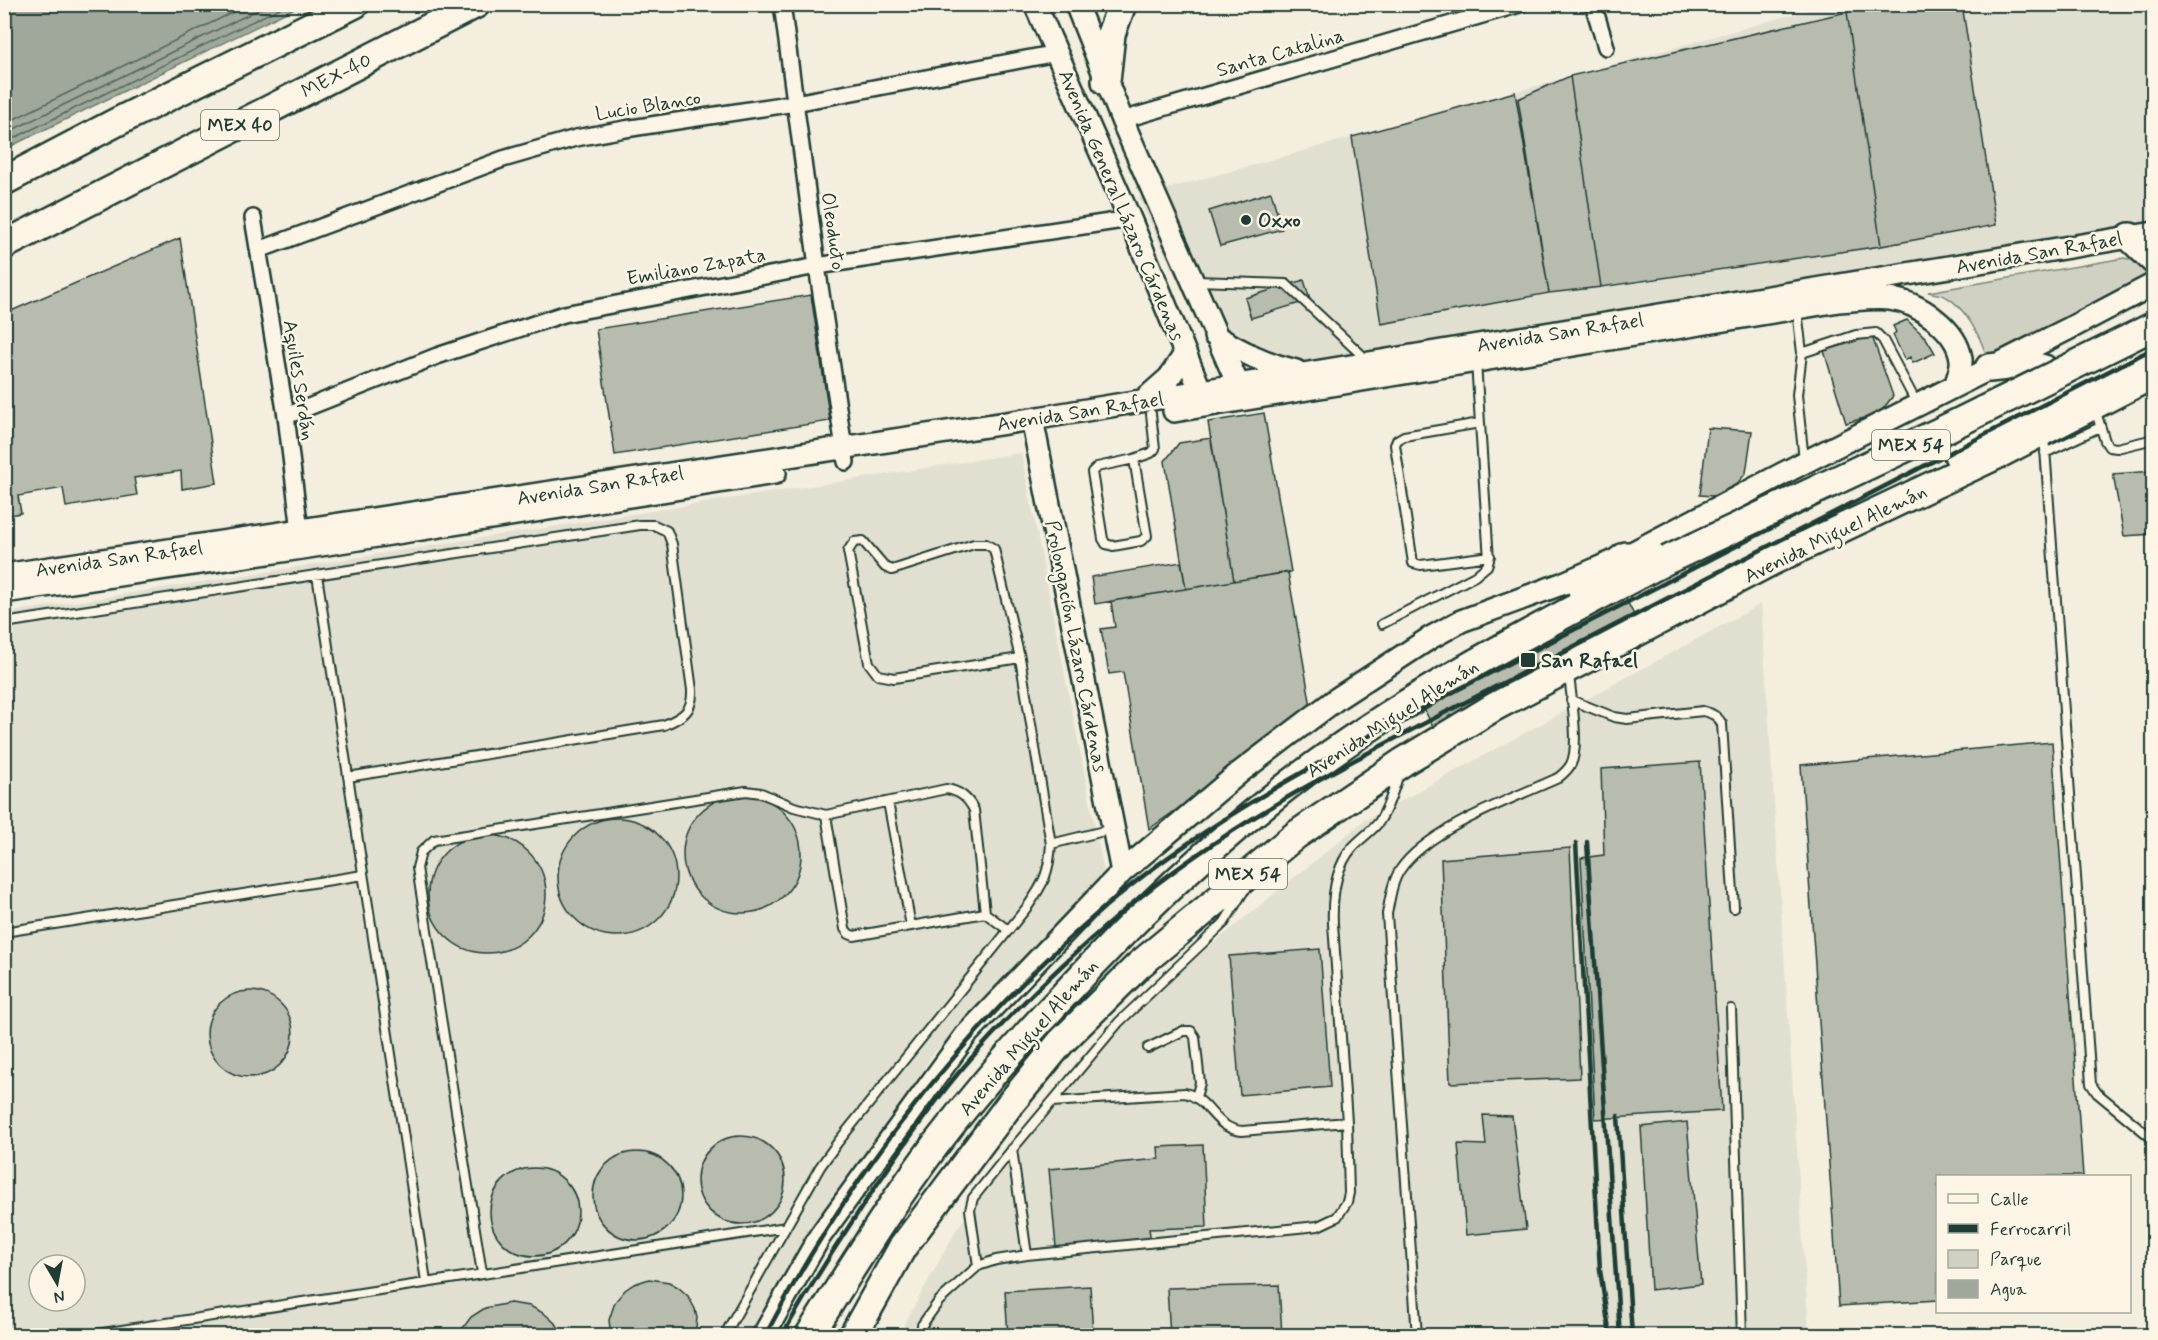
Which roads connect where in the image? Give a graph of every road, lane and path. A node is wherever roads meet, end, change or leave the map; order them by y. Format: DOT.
graph roads {
  1 [pos="355,4"];
  2 [pos="476,4"];
  3 [pos="782,4"];
  4 [pos="1035,4"];
  5 [pos="1076,4"];
  6 [pos="1122,4"];
  7 [pos="1520,4"];
  8 [pos="1593,4"];
  9 [pos="1606,47"];
  10 [pos="1058,53"];
  11 [pos="1106,81"];
  12 [pos="795,103"];
  13 [pos="1122,120"];
  14 [pos="4,181"];
  15 [pos="253,218"];
  16 [pos="1130,219"];
  17 [pos="2142,235"];
  18 [pos="4,244"];
  19 [pos="259,250"];
  20 [pos="2154,260"];
  21 [pos="817,266"];
  22 [pos="1191,281"];
  23 [pos="2154,284"];
  24 [pos="1796,301"];
  25 [pos="2154,326"];
  26 [pos="1215,336"];
  27 [pos="2154,344"];
  28 [pos="1802,353"];
  29 [pos="1185,354"];
  30 [pos="1476,361"];
  31 [pos="1370,363"];
  32 [pos="1989,368"];
  33 [pos="1309,373"];
  34 [pos="2154,374"];
  35 [pos="1955,386"];
  36 [pos="1241,392"];
  37 [pos="1204,399"];
  38 [pos="1917,405"];
  39 [pos="1147,407"];
  40 [pos="286,416"];
  41 [pos="2097,416"];
  42 [pos="1480,423"];
  43 [pos="1033,426"];
  44 [pos="2044,431"];
  45 [pos="2154,439"];
  46 [pos="845,455"];
  47 [pos="1134,459"];
  48 [pos="1804,462"];
  49 [pos="301,540"];
  50 [pos="1490,556"];
  51 [pos="1626,556"];
  52 [pos="4,575"];
  53 [pos="317,575"];
  54 [pos="4,592"];
  55 [pos="4,622"];
  56 [pos="1382,624"];
  57 [pos="1528,633"];
  58 [pos="1020,658"];
  59 [pos="1568,668"];
  60 [pos="1571,700"];
  61 [pos="1403,762"];
  62 [pos="348,777"];
  63 [pos="888,801"];
  64 [pos="826,815"];
  65 [pos="1113,828"];
  66 [pos="1051,844"];
  67 [pos="1255,869"];
  68 [pos="1122,872"];
  69 [pos="363,875"];
  70 [pos="1734,908"];
  71 [pos="985,913"];
  72 [pos="911,926"];
  73 [pos="1008,930"];
  74 [pos="4,932"];
  75 [pos="1731,1009"];
  76 [pos="1148,1048"];
  77 [pos="1196,1097"];
  78 [pos="1052,1102"];
  79 [pos="1347,1122"];
  80 [pos="2154,1140"];
  81 [pos="1012,1149"];
  82 [pos="786,1227"];
  83 [pos="1027,1254"];
  84 [pos="978,1266"];
  85 [pos="482,1273"];
  86 [pos="426,1281"];
  87 [pos="922,1325"];
  88 [pos="83,1335"];
  89 [pos="724,1335"];
  90 [pos="763,1335"];
  91 [pos="809,1335"];
  92 [pos="853,1335"];
  93 [pos="915,1335"];
  94 [pos="922,1335"];
  95 [pos="1417,1335"];
  96 [pos="1742,1335"];
  1 -- 14 [label="highway, MEX 40"];
  2 -- 18 [label="highway, MEX-40 / MEX 40"];
  3 -- 12 [label="street, Oleoducto"];
  4 -- 10 [label="street, Avenida General Lázaro Cárdenas"];
  5 -- 11 [label="street, Avenida General Lázaro Cárdenas"];
  6 -- 11 [label="highway"];
  7 -- 13 [label="street, Santa Catalina"];
  8 -- 9 [label="street"];
  10 -- 12 [label="street, Lucio Blanco"];
  10 -- 16 [label="street, Avenida General Lázaro Cárdenas"];
  11 -- 13 [label="street, Avenida General Lázaro Cárdenas"];
  12 -- 19 [label="street, Lucio Blanco"];
  12 -- 21 [label="street, Oleoducto"];
  13 -- 22 [label="street, Avenida General Lázaro Cárdenas"];
  15 -- 19 [label="street, Aquiles Serdán"];
  16 -- 21 [label="street, Emiliano Zapata"];
  16 -- 29 [label="street, Avenida General Lázaro Cárdenas"];
  17 -- 20 [label="highway"];
  17 -- 24 [label="street, Avenida San Rafael"];
  19 -- 40 [label="street, Aquiles Serdán"];
  21 -- 40 [label="street, Emiliano Zapata"];
  21 -- 46 [label="street, Oleoducto"];
  22 -- 26 [label="street, Avenida General Lázaro Cárdenas"];
  22 -- 31 [label="lane"];
  23 -- 32 [label="street"];
  24 -- 28 [label="lane"];
  24 -- 30 [label="street, Avenida San Rafael"];
  24 -- 31 [label="street, Avenida San Rafael"];
  24 -- 35 [label="street, Avenida San Rafael"];
  25 -- 57 [label="highway, Avenida Miguel Alemán / MEX 54, bridge"];
  26 -- 33 [label="street"];
  26 -- 36 [label="street, Avenida General Lázaro Cárdenas"];
  27 -- 44 [label="highway"];
  28 -- 38 [label="lane"];
  28 -- 48 [label="lane"];
  29 -- 37 [label="street, Avenida General Lázaro Cárdenas"];
  29 -- 39 [label="street"];
  30 -- 36 [label="street, Avenida San Rafael"];
  30 -- 42 [label="lane"];
  31 -- 33 [label="street, Avenida San Rafael"];
  32 -- 35 [label="street"];
  32 -- 44 [label="highway"];
  33 -- 36 [label="street, Avenida San Rafael"];
  34 -- 41 [label="highway"];
  35 -- 38 [label="street"];
  36 -- 37 [label="street, Avenida San Rafael"];
  37 -- 39 [label="street, Avenida San Rafael"];
  38 -- 48 [label="street"];
  39 -- 43 [label="street, Avenida San Rafael"];
  39 -- 47 [label="lane"];
  40 -- 49 [label="street, Aquiles Serdán"];
  41 -- 44 [label="highway"];
  41 -- 45 [label="lane"];
  42 -- 50 [label="lane"];
  42 -- 50 [label="lane"];
  43 -- 46 [label="street, Avenida San Rafael"];
  43 -- 65 [label="street, Prolongación Lázaro Cárdenas"];
  44 -- 59 [label="highway, Avenida Miguel Alemán / MEX 54"];
  44 -- 80 [label="lane"];
  46 -- 49 [label="street, Avenida San Rafael"];
  47 -- 47 [label="lane"];
  48 -- 51 [label="street"];
  49 -- 52 [label="street, Avenida San Rafael"];
  49 -- 54 [label="street, Avenida San Rafael"];
  50 -- 56 [label="lane"];
  51 -- 57 [label="highway"];
  51 -- 68 [label="street"];
  53 -- 55 [label="lane"];
  53 -- 62 [label="lane"];
  53 -- 62 [label="lane"];
  57 -- 91 [label="highway, Avenida Miguel Alemán / MEX 54"];
  58 -- 58 [label="lane"];
  58 -- 66 [label="lane"];
  59 -- 60 [label="lane"];
  59 -- 61 [label="highway, Avenida Miguel Alemán / MEX 54"];
  60 -- 70 [label="lane"];
  60 -- 95 [label="lane"];
  61 -- 67 [label="highway, Avenida Miguel Alemán / MEX 54"];
  61 -- 79 [label="lane"];
  62 -- 69 [label="lane"];
  63 -- 64 [label="lane"];
  63 -- 71 [label="lane"];
  63 -- 72 [label="lane"];
  64 -- 72 [label="lane"];
  64 -- 85 [label="lane"];
  65 -- 66 [label="lane"];
  65 -- 68 [label="street, Prolongación Lázaro Cárdenas"];
  66 -- 73 [label="lane"];
  67 -- 78 [label="lane"];
  67 -- 92 [label="highway, Avenida Miguel Alemán / MEX 54"];
  68 -- 90 [label="street"];
  69 -- 74 [label="lane"];
  69 -- 86 [label="lane"];
  71 -- 72 [label="lane"];
  71 -- 73 [label="lane"];
  73 -- 82 [label="lane"];
  75 -- 96 [label="lane"];
  76 -- 77 [label="lane"];
  77 -- 78 [label="lane"];
  77 -- 79 [label="lane"];
  78 -- 81 [label="lane"];
  79 -- 83 [label="lane"];
  81 -- 83 [label="lane"];
  81 -- 84 [label="lane"];
  82 -- 85 [label="lane"];
  82 -- 89 [label="lane"];
  83 -- 84 [label="lane"];
  84 -- 87 [label="lane"];
  85 -- 86 [label="lane"];
  86 -- 88 [label="lane"];
  87 -- 93 [label="lane"];
  87 -- 94 [label="lane"];
}
